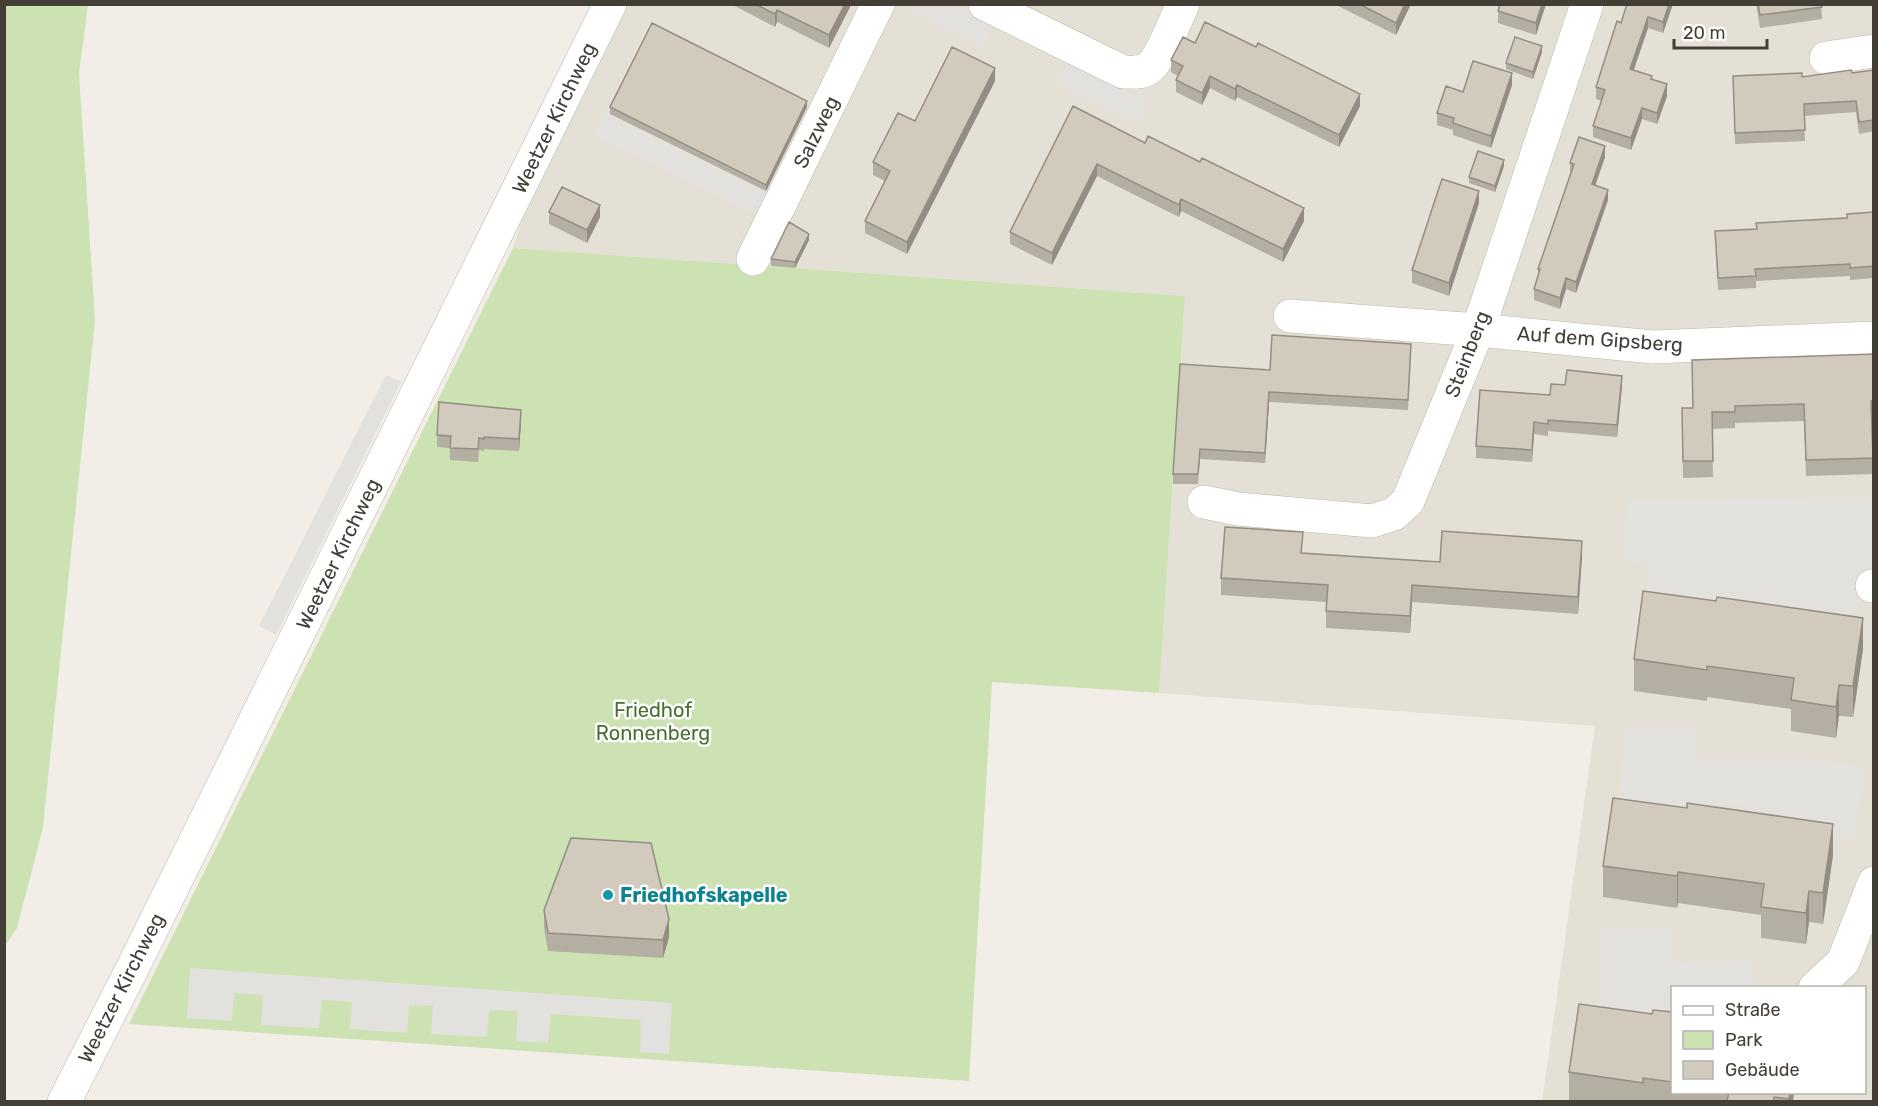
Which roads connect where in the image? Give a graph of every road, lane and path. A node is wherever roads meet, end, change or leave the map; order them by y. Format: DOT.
graph roads {
  1 [pos="610,4"];
  2 [pos="878,4"];
  3 [pos="985,4"];
  4 [pos="1183,4"];
  5 [pos="1587,4"];
  6 [pos="1874,51"];
  7 [pos="1826,58"];
  8 [pos="753,259"];
  9 [pos="1290,316"];
  10 [pos="1478,330"];
  11 [pos="1874,338"];
  12 [pos="1204,502"];
  13 [pos="1874,883"];
  14 [pos="1816,986"];
  15 [pos="64,1101"];
  1 -- 15 [label="street, Weetzer Kirchweg"];
  2 -- 8 [label="street, Salzweg"];
  3 -- 4 [label="street"];
  5 -- 10 [label="street, Steinberg"];
  6 -- 7 [label="street"];
  9 -- 10 [label="street, Auf dem Gipsberg"];
  10 -- 11 [label="street, Auf dem Gipsberg"];
  10 -- 12 [label="street, Steinberg"];
  13 -- 14 [label="street"];
}
